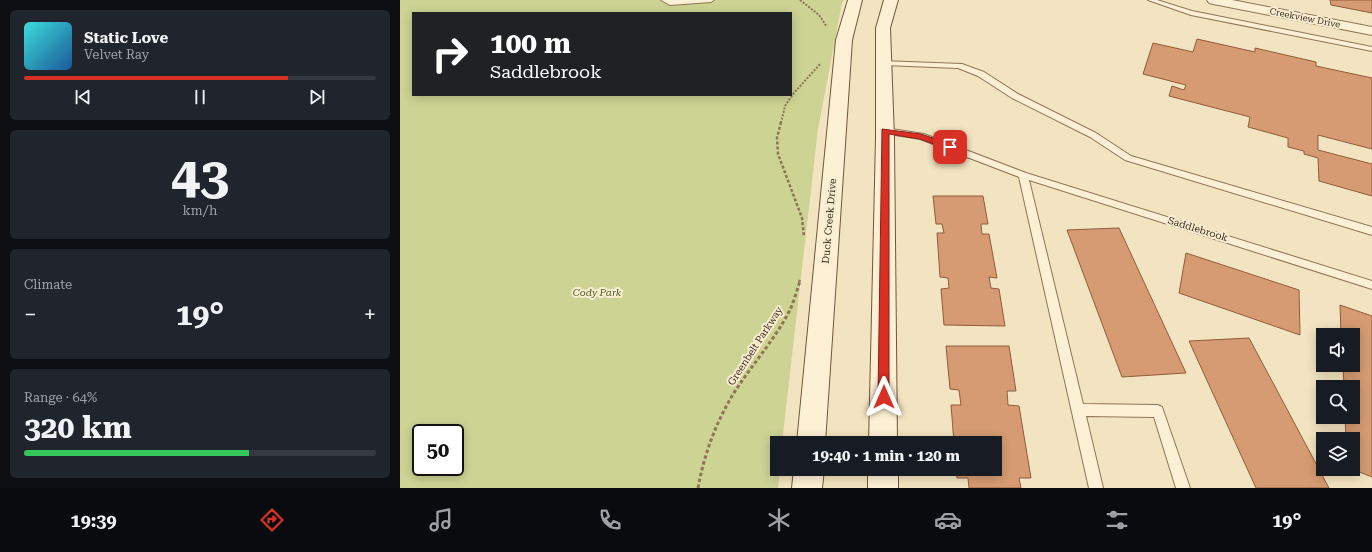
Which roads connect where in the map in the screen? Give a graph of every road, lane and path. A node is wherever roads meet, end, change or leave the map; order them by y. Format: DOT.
graph roads {
  1 [pos="664,0"];
  2 [pos="711,0"];
  3 [pos="800,0"];
  4 [pos="855,0"];
  5 [pos="891,0"];
  6 [pos="1151,0"];
  7 [pos="1214,0"];
  8 [pos="1248,3"];
  9 [pos="827,30"];
  10 [pos="1372,32"];
  11 [pos="1372,49"];
  12 [pos="823,61"];
  13 [pos="884,63"];
  14 [pos="792,96"];
  15 [pos="792,96"];
  16 [pos="885,131"];
  17 [pos="1023,174"];
  18 [pos="1372,231"];
  19 [pos="804,238"];
  20 [pos="802,275"];
  21 [pos="1372,285"];
  22 [pos="1078,410"];
  23 [pos="812,436"];
  24 [pos="883,436"];
  25 [pos="808,476"];
  26 [pos="883,476"];
  27 [pos="698,488"];
  28 [pos="807,488"];
  29 [pos="883,488"];
  30 [pos="1096,488"];
  31 [pos="1183,488"];
  1 -- 2 [label="lane"];
  3 -- 9 [label="path"];
  4 -- 23 [label="main road, Duck Creek Drive"];
  5 -- 13 [label="main road"];
  6 -- 11 [label="lane"];
  7 -- 8 [label="street, Creekview Drive"];
  8 -- 10 [label="street, Creekview Drive"];
  12 -- 14 [label="path"];
  13 -- 16 [label="main road"];
  13 -- 18 [label="lane"];
  15 -- 19 [label="path"];
  16 -- 17 [label="lane, Saddlebrook"];
  16 -- 24 [label="main road"];
  17 -- 21 [label="lane, Saddlebrook"];
  17 -- 22 [label="lane"];
  20 -- 27 [label="path, Greenbelt Parkway"];
  22 -- 30 [label="lane"];
  22 -- 31 [label="lane"];
  25 -- 28 [label="main road"];
  26 -- 29 [label="main road"];
}
